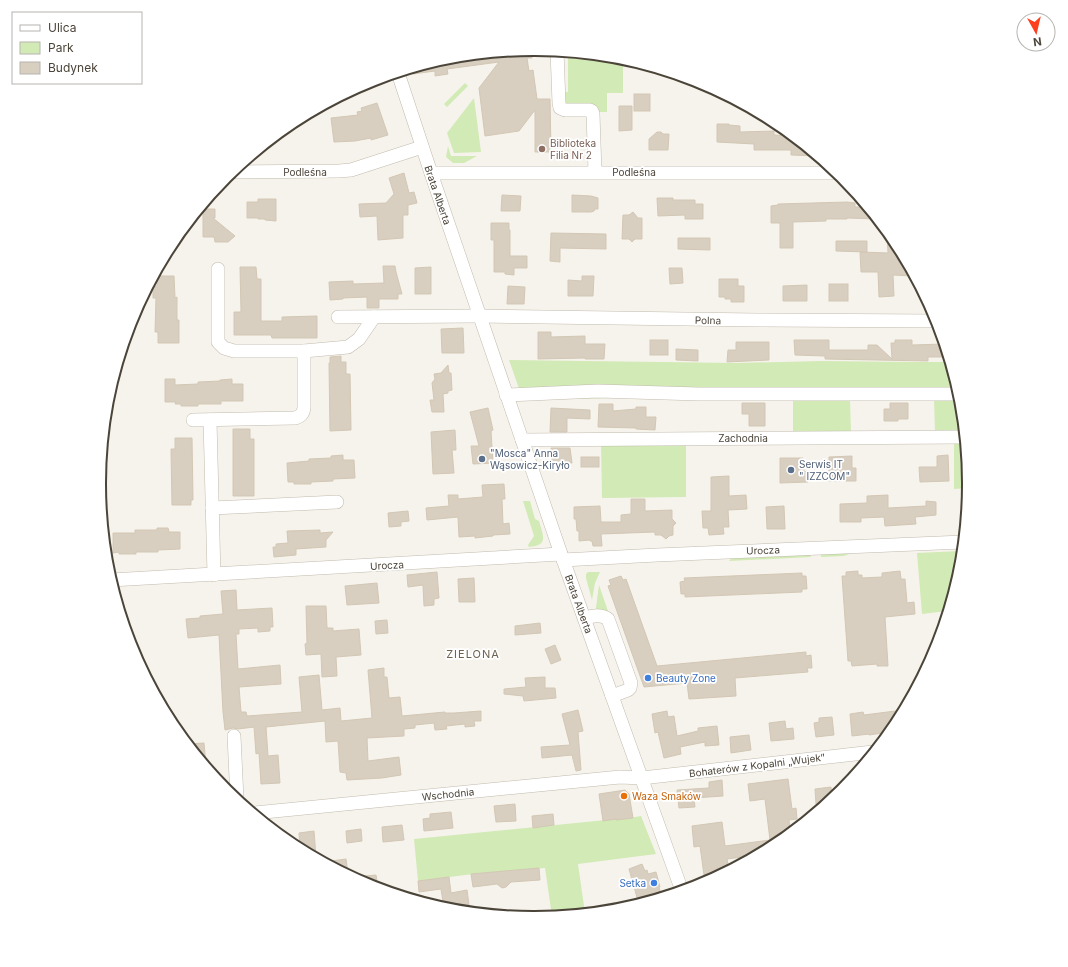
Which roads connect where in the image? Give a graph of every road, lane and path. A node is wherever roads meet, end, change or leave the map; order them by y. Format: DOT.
graph roads {
  1 [pos="557,57"];
  2 [pos="400,78"];
  3 [pos="422,147"];
  4 [pos="242,172"];
  5 [pos="595,172"];
  6 [pos="430,173"];
  7 [pos="828,173"];
  8 [pos="218,269"];
  9 [pos="479,316"];
  10 [pos="338,317"];
  11 [pos="374,317"];
  12 [pos="929,321"];
  13 [pos="304,351"];
  14 [pos="952,394"];
  15 [pos="506,395"];
  16 [pos="193,420"];
  17 [pos="210,420"];
  18 [pos="959,436"];
  19 [pos="522,440"];
  20 [pos="337,502"];
  21 [pos="212,508"];
  22 [pos="957,542"];
  23 [pos="562,557"];
  24 [pos="214,575"];
  25 [pos="118,580"];
  26 [pos="584,618"];
  27 [pos="612,696"];
  28 [pos="234,736"];
  29 [pos="865,753"];
  30 [pos="642,778"];
  31 [pos="237,790"];
  32 [pos="261,812"];
  33 [pos="680,885"];
  1 -- 5 [label="street"];
  2 -- 3 [label="street, Brata Alberta"];
  3 -- 4 [label="street, Podleśna"];
  3 -- 6 [label="street, Brata Alberta"];
  5 -- 6 [label="street, Podleśna"];
  5 -- 7 [label="street, Podleśna"];
  6 -- 9 [label="street, Brata Alberta"];
  8 -- 13 [label="street"];
  9 -- 11 [label="street"];
  9 -- 12 [label="street, Polna"];
  9 -- 15 [label="street, Brata Alberta"];
  10 -- 11 [label="street"];
  11 -- 13 [label="street"];
  13 -- 17 [label="street"];
  14 -- 15 [label="street"];
  15 -- 19 [label="street, Brata Alberta"];
  16 -- 17 [label="street"];
  17 -- 21 [label="street"];
  18 -- 19 [label="street, Zachodnia"];
  19 -- 23 [label="street, Brata Alberta"];
  20 -- 21 [label="street"];
  21 -- 24 [label="street"];
  22 -- 23 [label="street, Urocza"];
  23 -- 24 [label="street, Urocza"];
  23 -- 26 [label="street, Brata Alberta"];
  24 -- 25 [label="street, Urocza"];
  26 -- 27 [label="street, Brata Alberta"];
  26 -- 27 [label="street"];
  27 -- 30 [label="street, Brata Alberta"];
  28 -- 31 [label="street"];
  29 -- 30 [label="street, Bohaterów z Kopalni „Wujek”"];
  30 -- 32 [label="street, Wschodnia"];
  30 -- 33 [label="street, Brata Alberta"];
}
